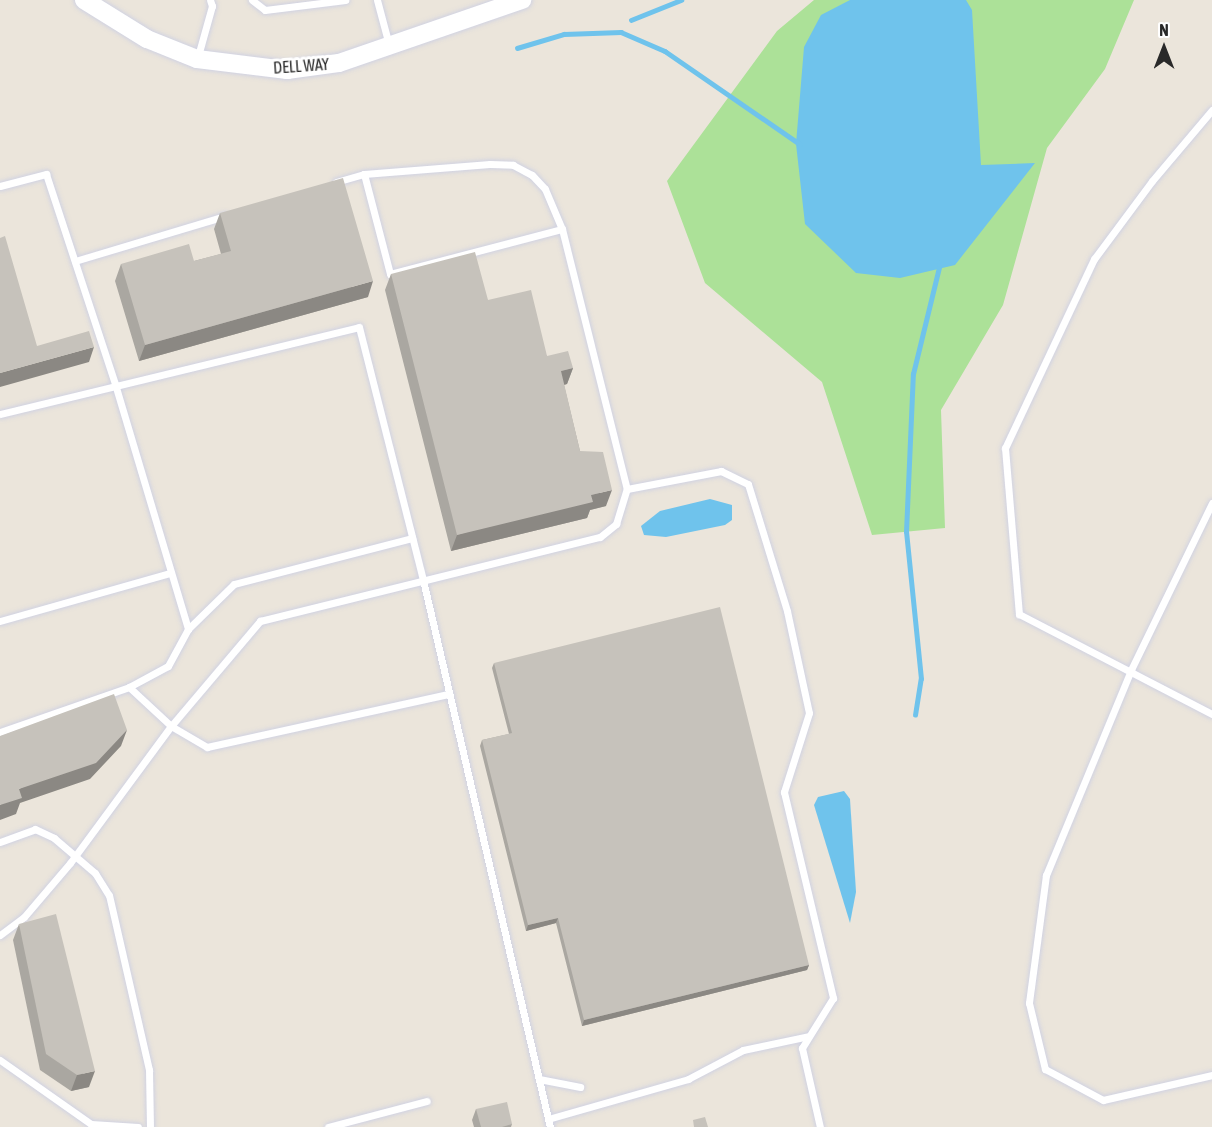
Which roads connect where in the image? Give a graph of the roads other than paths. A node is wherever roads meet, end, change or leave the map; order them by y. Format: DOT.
graph roads {
  1 [pos="84,0"];
  2 [pos="210,0"];
  3 [pos="252,0"];
  4 [pos="345,0"];
  5 [pos="377,0"];
  6 [pos="522,0"];
  7 [pos="390,47"];
  8 [pos="197,59"];
  9 [pos="1212,110"];
  10 [pos="364,174"];
  11 [pos="326,185"];
  12 [pos="0,186"];
  13 [pos="235,213"];
  14 [pos="562,229"];
  15 [pos="75,261"];
  16 [pos="115,384"];
  17 [pos="0,414"];
  18 [pos="627,489"];
  19 [pos="1212,503"];
  20 [pos="412,538"];
  21 [pos="170,573"];
  22 [pos="423,580"];
  23 [pos="0,621"];
  24 [pos="188,629"];
  25 [pos="1131,670"];
  26 [pos="129,687"];
  27 [pos="449,694"];
  28 [pos="1212,714"];
  29 [pos="171,726"];
  30 [pos="0,732"];
  31 [pos="0,842"];
  32 [pos="75,855"];
  33 [pos="0,934"];
  34 [pos="809,1036"];
  35 [pos="0,1060"];
  36 [pos="1212,1076"];
  37 [pos="539,1079"];
  38 [pos="580,1088"];
  39 [pos="427,1101"];
  40 [pos="549,1123"];
  41 [pos="90,1125"];
  42 [pos="138,1127"];
  43 [pos="150,1127"];
  44 [pos="328,1127"];
  45 [pos="820,1127"];
  1 -- 8 [label="street, DELL WAY"];
  2 -- 8 [label="lane"];
  3 -- 4 [label="lane"];
  5 -- 7 [label="lane"];
  6 -- 7 [label="street, DELL WAY"];
  7 -- 8 [label="street, DELL WAY"];
  9 -- 25 [label="lane"];
  10 -- 11 [label="lane"];
  10 -- 14 [label="lane"];
  10 -- 14 [label="lane"];
  12 -- 15 [label="lane"];
  13 -- 15 [label="lane"];
  14 -- 18 [label="lane"];
  15 -- 16 [label="lane"];
  16 -- 17 [label="lane"];
  16 -- 20 [label="lane"];
  16 -- 21 [label="lane"];
  18 -- 22 [label="lane"];
  18 -- 34 [label="lane"];
  19 -- 25 [label="lane"];
  20 -- 22 [label="lane"];
  20 -- 24 [label="lane"];
  21 -- 23 [label="lane"];
  21 -- 24 [label="lane"];
  22 -- 27 [label="lane"];
  22 -- 29 [label="lane"];
  24 -- 26 [label="lane"];
  25 -- 28 [label="lane"];
  25 -- 36 [label="lane"];
  26 -- 29 [label="lane"];
  26 -- 30 [label="lane"];
  27 -- 29 [label="lane"];
  27 -- 37 [label="lane"];
  29 -- 32 [label="lane"];
  31 -- 32 [label="lane"];
  32 -- 33 [label="lane"];
  32 -- 43 [label="lane"];
  34 -- 40 [label="lane"];
  34 -- 45 [label="lane"];
  35 -- 41 [label="lane"];
  37 -- 38 [label="lane"];
  37 -- 40 [label="lane"];
  39 -- 44 [label="lane"];
  41 -- 42 [label="lane"];
}
